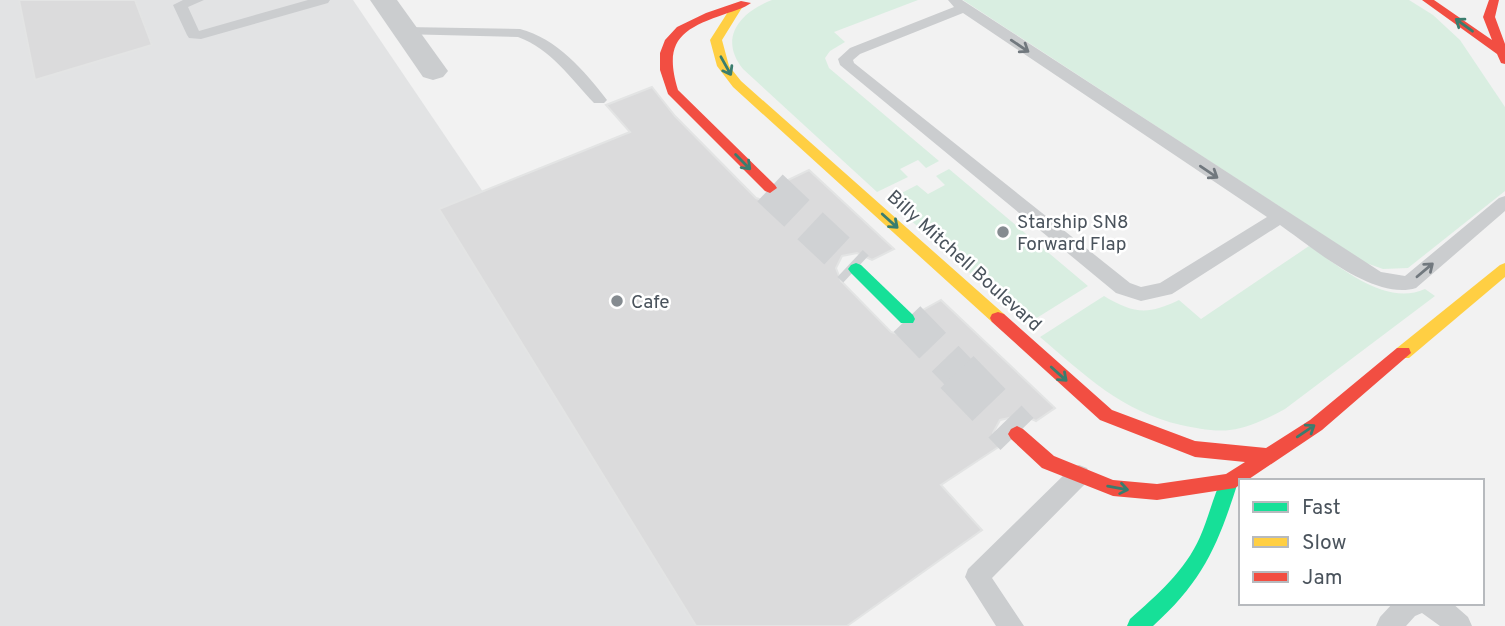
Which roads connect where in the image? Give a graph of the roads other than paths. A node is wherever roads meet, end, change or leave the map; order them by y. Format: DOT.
graph roads {
  1 [pos="197,0"];
  2 [pos="323,0"];
  3 [pos="383,0"];
  4 [pos="753,0"];
  5 [pos="1427,0"];
  6 [pos="1494,0"];
  7 [pos="180,2"];
  8 [pos="958,4"];
  9 [pos="737,6"];
  10 [pos="405,32"];
  11 [pos="1503,55"];
  12 [pos="433,71"];
  13 [pos="599,100"];
  14 [pos="770,188"];
  15 [pos="1505,202"];
  16 [pos="1279,218"];
  17 [pos="856,269"];
  18 [pos="1505,270"];
  19 [pos="907,319"];
  20 [pos="1017,434"];
  21 [pos="1268,456"];
  22 [pos="1079,475"];
  23 [pos="1229,482"];
  24 [pos="1410,605"];
  25 [pos="1432,605"];
  26 [pos="1011,626"];
  27 [pos="1137,626"];
  28 [pos="1389,626"];
  29 [pos="1459,626"];
  1 -- 7 [label="lane"];
  2 -- 7 [label="lane"];
  3 -- 10 [label="street"];
  4 -- 9 [label="main road"];
  11 -- 5 [label="main road, one-way"];
  6 -- 11 [label="main road"];
  8 -- 16 [label="lane, one-way"];
  8 -- 16 [label="lane"];
  9 -- 14 [label="main road, one-way"];
  9 -- 21 [label="main road, Billy Mitchell Boulevard, one-way"];
  10 -- 12 [label="street"];
  10 -- 13 [label="lane"];
  16 -- 15 [label="lane, one-way"];
  17 -- 19 [label="main road"];
  21 -- 18 [label="main road, one-way"];
  20 -- 22 [label="main road"];
  21 -- 23 [label="main road"];
  22 -- 23 [label="main road, one-way"];
  22 -- 26 [label="lane"];
  23 -- 27 [label="main road"];
  24 -- 28 [label="lane"];
  25 -- 29 [label="lane"];
}
